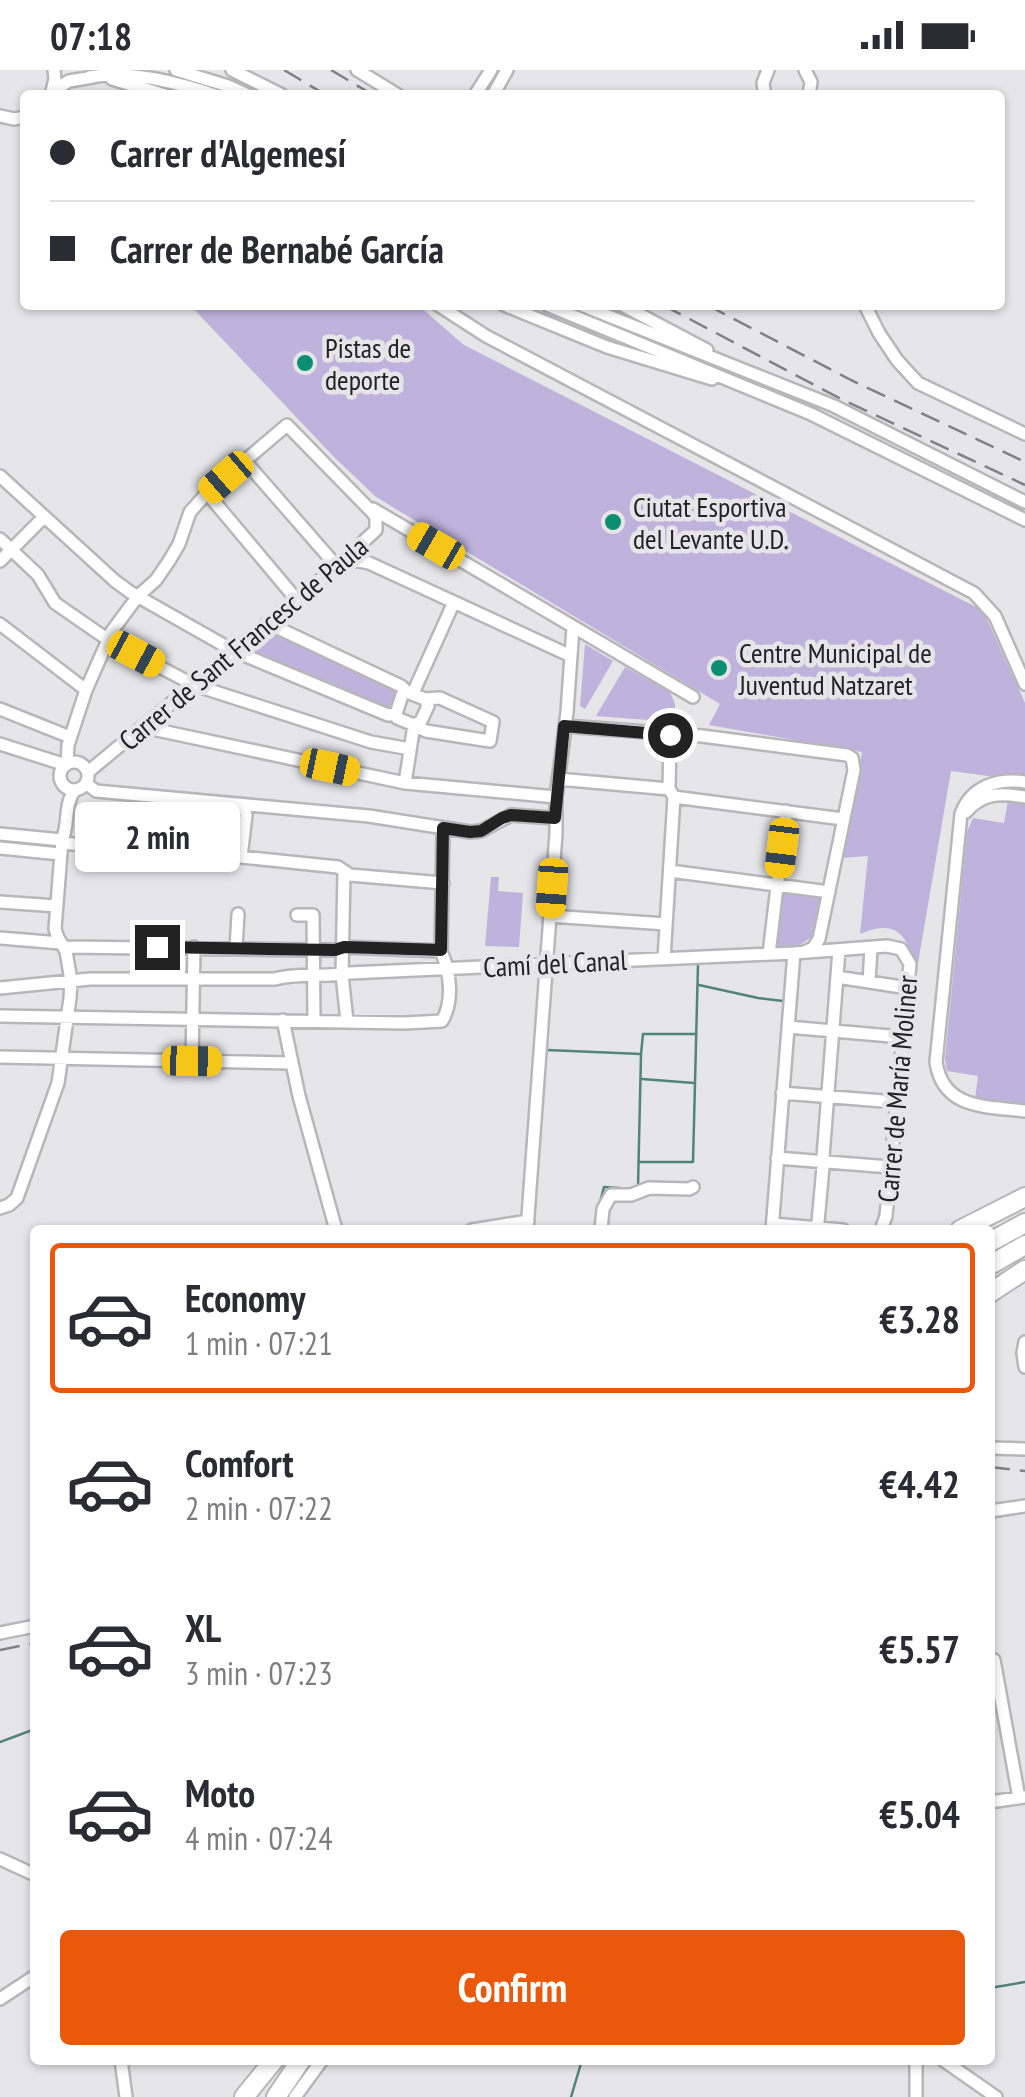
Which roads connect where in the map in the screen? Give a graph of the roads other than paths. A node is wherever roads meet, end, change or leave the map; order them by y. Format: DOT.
graph roads {
  1 [pos="176,70"];
  2 [pos="232,70"];
  3 [pos="357,70"];
  4 [pos="89,77"];
  5 [pos="56,90"];
  6 [pos="149,90"];
  7 [pos="200,90"];
  8 [pos="237,90"];
  9 [pos="272,90"];
  10 [pos="390,90"];
  11 [pos="446,310"];
  12 [pos="516,310"];
  13 [pos="559,310"];
  14 [pos="593,310"];
  15 [pos="631,310"];
  16 [pos="867,310"];
  17 [pos="750,374"];
  18 [pos="774,397"];
  19 [pos="1025,434"];
  20 [pos="245,461"];
  21 [pos="0,476"];
  22 [pos="207,493"];
  23 [pos="1025,502"];
  24 [pos="367,506"];
  25 [pos="44,517"];
  26 [pos="1025,520"];
  27 [pos="404,528"];
  28 [pos="0,538"];
  29 [pos="11,550"];
  30 [pos="0,561"];
  31 [pos="368,563"];
  32 [pos="335,564"];
  33 [pos="138,596"];
  34 [pos="296,599"];
  35 [pos="454,602"];
  36 [pos="267,623"];
  37 [pos="0,624"];
  38 [pos="573,628"];
  39 [pos="106,639"];
  40 [pos="234,651"];
  41 [pos="571,656"];
  42 [pos="1025,684"];
  43 [pos="194,685"];
  44 [pos="86,690"];
  45 [pos="415,694"];
  46 [pos="693,697"];
  47 [pos="0,709"];
  48 [pos="396,714"];
  49 [pos="414,724"];
  50 [pos="564,726"];
  51 [pos="143,727"];
  52 [pos="670,735"];
  53 [pos="70,737"];
  54 [pos="0,744"];
  55 [pos="410,748"];
  56 [pos="66,764"];
  57 [pos="87,778"];
  58 [pos="558,779"];
  59 [pos="1025,782"];
  60 [pos="404,783"];
  61 [pos="69,788"];
  62 [pos="671,793"];
  63 [pos="556,797"];
  64 [pos="1025,797"];
  65 [pos="244,806"];
  66 [pos="786,811"];
  67 [pos="555,818"];
  68 [pos="844,819"];
  69 [pos="443,828"];
  70 [pos="0,834"];
  71 [pos="957,840"];
  72 [pos="61,846"];
  73 [pos="0,848"];
  74 [pos="241,857"];
  75 [pos="670,871"];
  76 [pos="344,872"];
  77 [pos="443,882"];
  78 [pos="777,885"];
  79 [pos="829,892"];
  80 [pos="0,902"];
  81 [pos="57,906"];
  82 [pos="238,914"];
  83 [pos="297,915"];
  84 [pos="550,916"];
  85 [pos="666,924"];
  86 [pos="0,938"];
  87 [pos="62,945"];
  88 [pos="344,947"];
  89 [pos="194,948"];
  90 [pos="236,948"];
  91 [pos="871,948"];
  92 [pos="901,949"];
  93 [pos="314,950"];
  94 [pos="441,950"];
  95 [pos="839,950"];
  96 [pos="797,953"];
  97 [pos="769,954"];
  98 [pos="664,958"];
  99 [pos="547,963"];
  100 [pos="448,968"];
  101 [pos="342,975"];
  102 [pos="315,976"];
  103 [pos="837,977"];
  104 [pos="193,979"];
  105 [pos="71,981"];
  106 [pos="869,982"];
  107 [pos="0,988"];
  108 [pos="908,988"];
  109 [pos="0,1016"];
  110 [pos="65,1018"];
  111 [pos="284,1020"];
  112 [pos="314,1021"];
  113 [pos="346,1022"];
  114 [pos="193,1026"];
  115 [pos="788,1028"];
  116 [pos="833,1031"];
  117 [pos="902,1037"];
  118 [pos="0,1058"];
  119 [pos="58,1060"];
  120 [pos="192,1061"];
  121 [pos="291,1063"];
  122 [pos="782,1093"];
  123 [pos="828,1097"];
  124 [pos="896,1102"];
  125 [pos="1025,1112"];
  126 [pos="778,1158"];
  127 [pos="890,1168"];
  128 [pos="693,1187"];
  129 [pos="1025,1197"];
  130 [pos="0,1208"];
  131 [pos="818,1222"];
  132 [pos="1025,1223"];
  133 [pos="335,1225"];
  134 [pos="528,1225"];
  135 [pos="601,1225"];
  136 [pos="772,1225"];
  137 [pos="884,1225"];
  138 [pos="970,1225"];
  139 [pos="995,1239"];
  140 [pos="1025,1245"];
  141 [pos="995,1262"];
  142 [pos="1025,1270"];
  143 [pos="995,1291"];
  144 [pos="1025,1342"];
  145 [pos="1025,1367"];
  146 [pos="995,1448"];
  147 [pos="1025,1450"];
  148 [pos="1025,1506"];
  149 [pos="995,1510"];
  150 [pos="30,1627"];
  151 [pos="0,1632"];
  152 [pos="995,1665"];
  153 [pos="1022,1797"];
  154 [pos="995,1801"];
  155 [pos="0,1858"];
  156 [pos="30,1873"];
  157 [pos="30,1979"];
  158 [pos="0,1999"];
  159 [pos="122,2065"];
  160 [pos="270,2065"];
  161 [pos="298,2065"];
  162 [pos="318,2065"];
  163 [pos="916,2065"];
  164 [pos="950,2065"];
  165 [pos="126,2097"];
  166 [pos="244,2097"];
  167 [pos="276,2097"];
  168 [pos="295,2097"];
  169 [pos="916,2097"];
  170 [pos="996,2097"];
  1 -- 8 [label="street"];
  2 -- 9 [label="street"];
  3 -- 10 [label="street"];
  4 -- 5 [label="street"];
  4 -- 6 [label="street"];
  4 -- 7 [label="street"];
  11 -- 42 [label="street"];
  12 -- 18 [label="street"];
  13 -- 18 [label="street"];
  14 -- 17 [label="street"];
  15 -- 17 [label="street"];
  16 -- 19 [label="street"];
  17 -- 23 [label="street"];
  18 -- 26 [label="street"];
  20 -- 22 [label="street"];
  20 -- 24 [label="street"];
  20 -- 32 [label="street"];
  21 -- 25 [label="street"];
  22 -- 33 [label="street"];
  22 -- 34 [label="street"];
  24 -- 27 [label="street"];
  24 -- 32 [label="street, Carrer de Sant Francesc de Paula"];
  25 -- 29 [label="street"];
  25 -- 33 [label="street"];
  27 -- 31 [label="street, Carrer de Sant Francesc de Paula"];
  27 -- 38 [label="street"];
  28 -- 29 [label="street"];
  29 -- 30 [label="street"];
  29 -- 39 [label="street"];
  31 -- 32 [label="street"];
  31 -- 35 [label="street"];
  32 -- 34 [label="street, Carrer de Sant Francesc de Paula"];
  33 -- 39 [label="street"];
  33 -- 40 [label="street"];
  34 -- 36 [label="street, Carrer de Sant Francesc de Paula"];
  35 -- 41 [label="street"];
  35 -- 45 [label="street"];
  36 -- 40 [label="street, Carrer de Sant Francesc de Paula"];
  36 -- 45 [label="street"];
  37 -- 44 [label="street"];
  38 -- 41 [label="street"];
  38 -- 46 [label="street"];
  39 -- 43 [label="street"];
  39 -- 44 [label="street"];
  40 -- 43 [label="street, Carrer de Sant Francesc de Paula"];
  40 -- 48 [label="street"];
  41 -- 50 [label="street"];
  43 -- 51 [label="street, Carrer de Sant Francesc de Paula"];
  43 -- 55 [label="street"];
  44 -- 53 [label="street"];
  45 -- 48 [label="street"];
  45 -- 49 [label="street"];
  45 -- 49 [label="street"];
  47 -- 53 [label="street"];
  48 -- 49 [label="street"];
  49 -- 55 [label="street"];
  50 -- 52 [label="street"];
  50 -- 58 [label="street"];
  51 -- 57 [label="street, Carrer de Sant Francesc de Paula"];
  51 -- 60 [label="street"];
  52 -- 62 [label="street"];
  52 -- 68 [label="street"];
  53 -- 56 [label="street"];
  54 -- 56 [label="street"];
  55 -- 60 [label="street"];
  56 -- 57 [label="street"];
  56 -- 61 [label="street"];
  57 -- 61 [label="street"];
  57 -- 65 [label="street"];
  58 -- 62 [label="street"];
  58 -- 63 [label="street"];
  59 -- 71 [label="street"];
  60 -- 63 [label="street"];
  61 -- 72 [label="street"];
  62 -- 66 [label="street"];
  62 -- 75 [label="street"];
  63 -- 67 [label="street"];
  64 -- 71 [label="street"];
  65 -- 69 [label="street"];
  65 -- 74 [label="street"];
  66 -- 68 [label="street"];
  66 -- 78 [label="street"];
  67 -- 69 [label="street"];
  67 -- 84 [label="street"];
  68 -- 79 [label="street"];
  69 -- 77 [label="street"];
  70 -- 72 [label="street"];
  71 -- 125 [label="street"];
  72 -- 73 [label="street"];
  72 -- 74 [label="street"];
  72 -- 81 [label="street"];
  74 -- 76 [label="street"];
  75 -- 78 [label="street"];
  75 -- 85 [label="street"];
  76 -- 77 [label="street"];
  76 -- 88 [label="street"];
  77 -- 94 [label="street"];
  78 -- 79 [label="street"];
  78 -- 97 [label="street"];
  79 -- 96 [label="street"];
  80 -- 81 [label="street"];
  81 -- 87 [label="street"];
  82 -- 90 [label="street"];
  83 -- 93 [label="street"];
  84 -- 85 [label="street"];
  84 -- 99 [label="street"];
  85 -- 98 [label="street"];
  86 -- 87 [label="street"];
  87 -- 89 [label="street"];
  87 -- 105 [label="street"];
  88 -- 93 [label="street"];
  88 -- 94 [label="street"];
  88 -- 101 [label="street"];
  89 -- 90 [label="street"];
  89 -- 104 [label="street"];
  90 -- 93 [label="street"];
  91 -- 92 [label="street, Camí del Canal"];
  91 -- 95 [label="street, Camí del Canal"];
  91 -- 106 [label="street"];
  92 -- 108 [label="street, Carrer de María Moliner"];
  93 -- 102 [label="street"];
  94 -- 100 [label="street"];
  95 -- 96 [label="street, Camí del Canal"];
  95 -- 103 [label="street"];
  96 -- 97 [label="street, Camí del Canal"];
  96 -- 115 [label="street"];
  97 -- 98 [label="street, Camí del Canal"];
  98 -- 99 [label="street, Camí del Canal"];
  99 -- 100 [label="street, Camí del Canal"];
  99 -- 134 [label="street"];
  100 -- 101 [label="street, Camí del Canal"];
  100 -- 113 [label="street"];
  101 -- 102 [label="street, Camí del Canal"];
  101 -- 113 [label="street"];
  102 -- 104 [label="street, Camí del Canal"];
  102 -- 112 [label="street"];
  103 -- 106 [label="street"];
  103 -- 116 [label="street"];
  104 -- 105 [label="street, Camí del Canal"];
  104 -- 114 [label="street"];
  105 -- 107 [label="street, Camí del Canal"];
  105 -- 110 [label="street"];
  106 -- 108 [label="street"];
  108 -- 117 [label="street, Carrer de María Moliner"];
  109 -- 110 [label="street"];
  110 -- 114 [label="street"];
  110 -- 119 [label="street"];
  111 -- 112 [label="street"];
  111 -- 114 [label="street"];
  111 -- 121 [label="street"];
  112 -- 113 [label="street"];
  114 -- 120 [label="street"];
  115 -- 116 [label="street"];
  115 -- 122 [label="street"];
  116 -- 117 [label="street"];
  116 -- 123 [label="street"];
  117 -- 124 [label="street, Carrer de María Moliner"];
  118 -- 119 [label="street"];
  119 -- 120 [label="street"];
  119 -- 130 [label="street"];
  120 -- 121 [label="street"];
  121 -- 133 [label="street"];
  122 -- 123 [label="street"];
  122 -- 126 [label="street"];
  123 -- 124 [label="street"];
  123 -- 131 [label="street"];
  124 -- 127 [label="street, Carrer de María Moliner"];
  126 -- 127 [label="street"];
  126 -- 136 [label="street"];
  127 -- 137 [label="street, Carrer de María Moliner"];
  128 -- 135 [label="street"];
  129 -- 138 [label="highway"];
  132 -- 139 [label="highway"];
  140 -- 141 [label="highway"];
  142 -- 143 [label="highway"];
  144 -- 145 [label="street"];
  146 -- 147 [label="street"];
  148 -- 149 [label="street"];
  150 -- 151 [label="street"];
  152 -- 153 [label="street"];
  153 -- 154 [label="street"];
  155 -- 156 [label="street"];
  157 -- 158 [label="street"];
  159 -- 165 [label="street"];
  160 -- 166 [label="highway"];
  161 -- 167 [label="highway"];
  162 -- 168 [label="street"];
  163 -- 169 [label="street"];
  164 -- 170 [label="street"];
}
